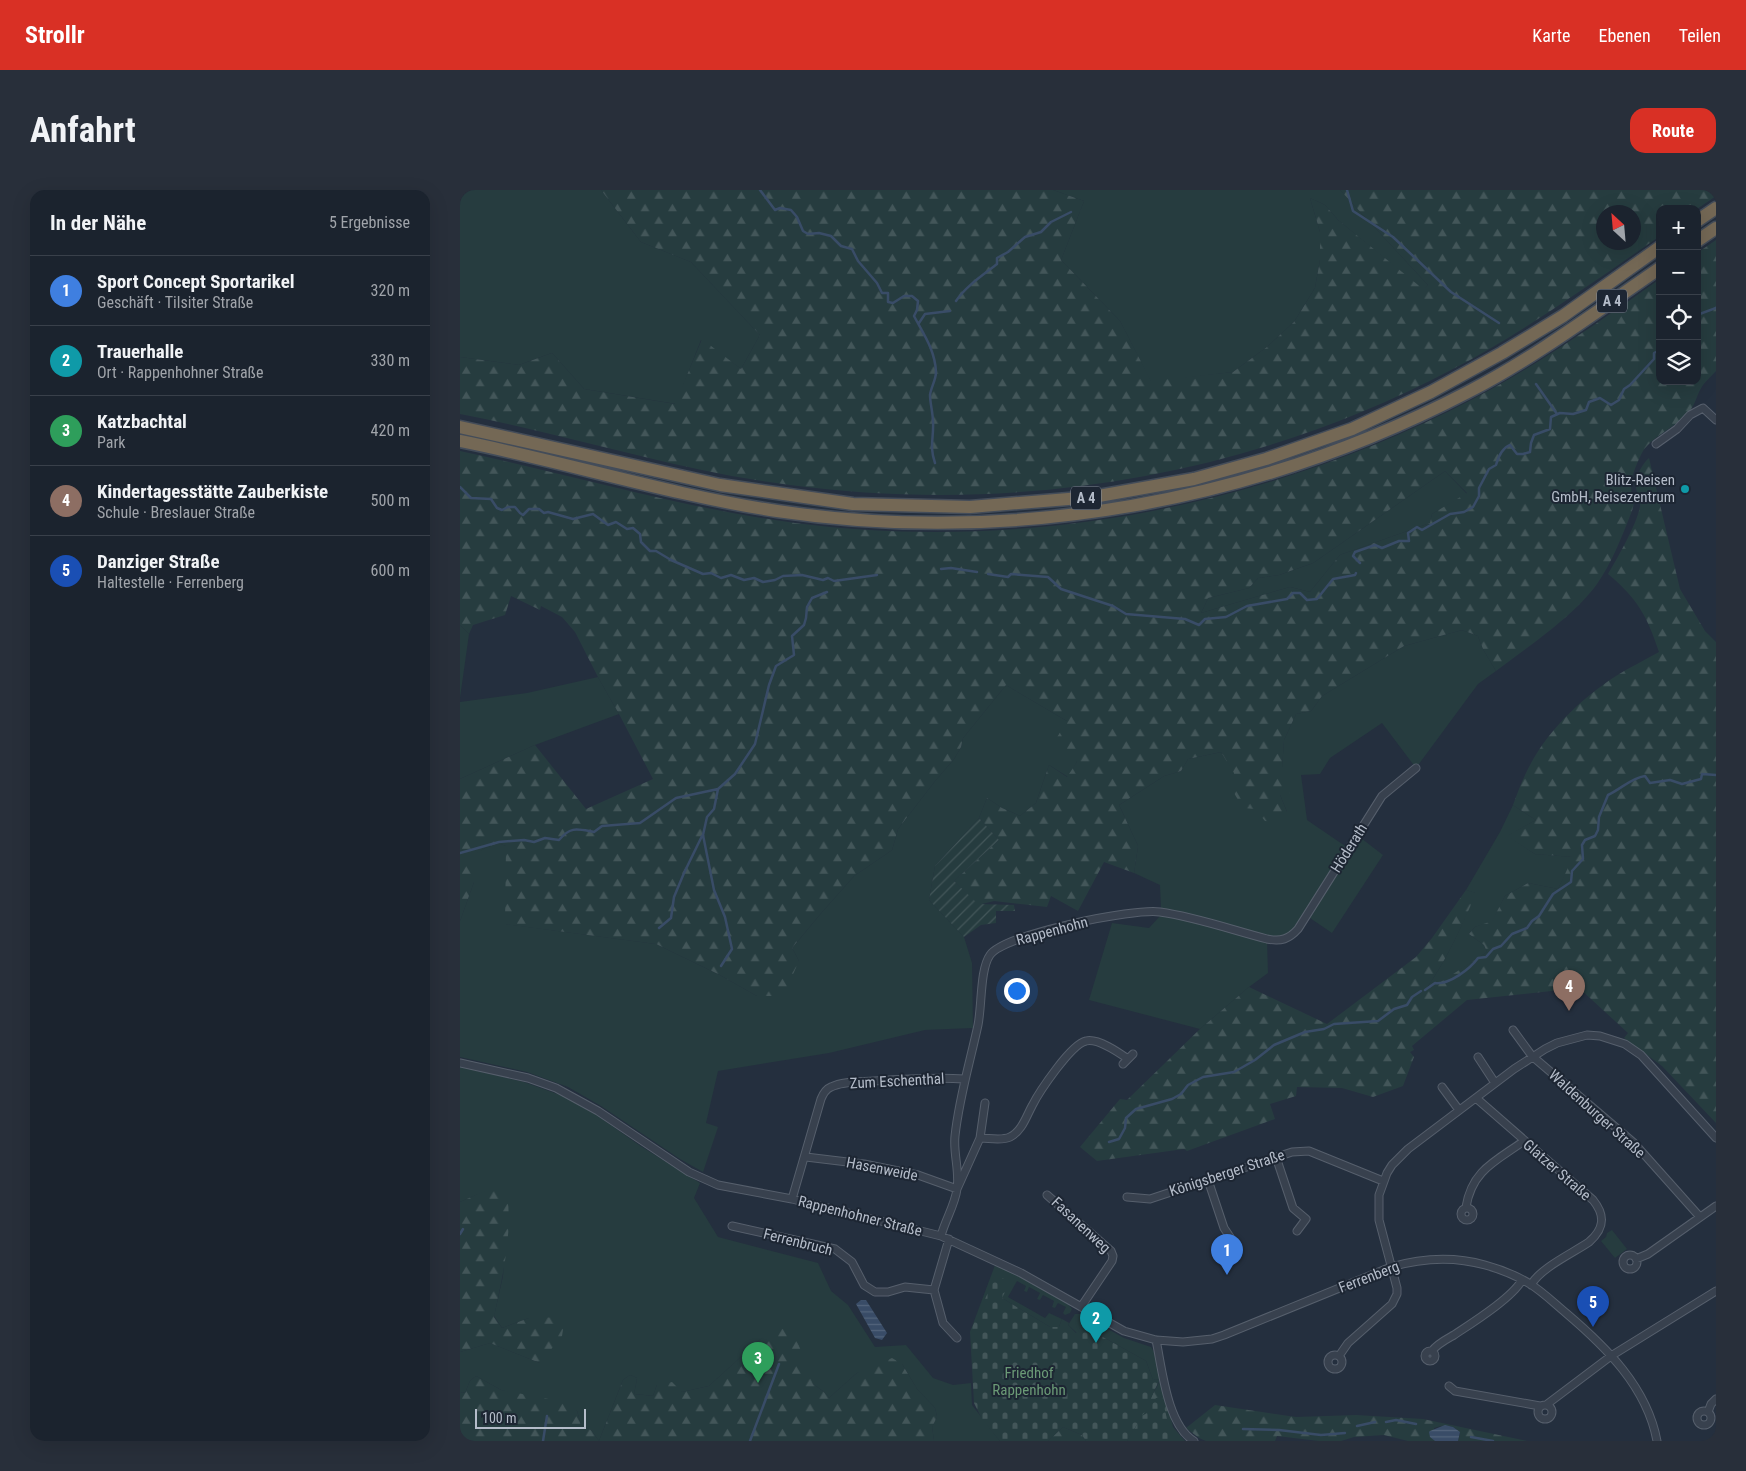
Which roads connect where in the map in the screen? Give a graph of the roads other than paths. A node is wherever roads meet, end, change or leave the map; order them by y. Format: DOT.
graph roads {
  1 [pos="1716,208"];
  2 [pos="1701,218"];
  3 [pos="1716,228"];
  4 [pos="1701,238"];
  5 [pos="1657,250"];
  6 [pos="1656,271"];
  7 [pos="1716,420"];
  8 [pos="460,427"];
  9 [pos="460,441"];
  10 [pos="1656,444"];
  11 [pos="1416,768"];
  12 [pos="1292,937"];
  13 [pos="1513,1030"];
  14 [pos="1532,1056"];
  15 [pos="1478,1057"];
  16 [pos="1128,1059"];
  17 [pos="460,1063"];
  18 [pos="964,1079"];
  19 [pos="1495,1083"];
  20 [pos="1442,1087"];
  21 [pos="1476,1098"];
  22 [pos="985,1103"];
  23 [pos="1459,1110"];
  24 [pos="980,1138"];
  25 [pos="1716,1138"];
  26 [pos="1524,1141"];
  27 [pos="806,1157"];
  28 [pos="1276,1157"];
  29 [pos="1208,1180"];
  30 [pos="1383,1181"];
  31 [pos="957,1189"];
  32 [pos="1047,1195"];
  33 [pos="1127,1197"];
  34 [pos="792,1199"];
  35 [pos="1716,1206"];
  36 [pos="1466,1207"];
  37 [pos="1700,1217"];
  38 [pos="732,1226"];
  39 [pos="1298,1231"];
  40 [pos="945,1237"];
  41 [pos="1232,1255"];
  42 [pos="1636,1259"];
  43 [pos="1391,1266"];
  44 [pos="1522,1280"];
  45 [pos="1532,1285"];
  46 [pos="934,1290"];
  47 [pos="1716,1290"];
  48 [pos="1081,1307"];
  49 [pos="957,1338"];
  50 [pos="1156,1340"];
  51 [pos="1432,1352"];
  52 [pos="1339,1356"];
  53 [pos="1611,1356"];
  54 [pos="1449,1386"];
  55 [pos="1716,1399"];
  56 [pos="1708,1412"];
  57 [pos="1194,1441"];
  58 [pos="1656,1441"];
  1 -- 2 [label="highway"];
  3 -- 4 [label="highway"];
  5 -- 8 [label="highway, A 4"];
  6 -- 9 [label="highway, A 4"];
  7 -- 10 [label="street"];
  11 -- 12 [label="street, Höderath"];
  12 -- 18 [label="street, Rappenhohn"];
  13 -- 14 [label="street, Waldenburger Straße"];
  14 -- 19 [label="street"];
  14 -- 25 [label="street"];
  14 -- 37 [label="street, Waldenburger Straße"];
  15 -- 19 [label="street"];
  16 -- 24 [label="street"];
  17 -- 34 [label="street, Rappenhohner Straße"];
  18 -- 27 [label="street, Zum Eschenthal"];
  18 -- 31 [label="street, Rappenhohn"];
  19 -- 21 [label="street"];
  20 -- 23 [label="street"];
  21 -- 23 [label="street"];
  21 -- 26 [label="street, Glatzer Straße"];
  22 -- 24 [label="street, Rappenhohn"];
  23 -- 30 [label="street"];
  24 -- 31 [label="street, Rappenhohn"];
  26 -- 36 [label="street"];
  26 -- 45 [label="street, Glatzer Straße"];
  27 -- 31 [label="street, Hasenweide"];
  27 -- 34 [label="street, Zum Eschenthal"];
  28 -- 29 [label="street, Königsberger Straße"];
  28 -- 30 [label="street, Königsberger Straße"];
  28 -- 39 [label="street"];
  29 -- 33 [label="street, Königsberger Straße"];
  29 -- 41 [label="street"];
  30 -- 43 [label="street"];
  31 -- 40 [label="street, Rappenhohn"];
  32 -- 48 [label="street, Fasanenweg"];
  34 -- 40 [label="street, Rappenhohner Straße"];
  35 -- 37 [label="street"];
  37 -- 42 [label="street"];
  38 -- 46 [label="street, Ferrenbruch"];
  40 -- 46 [label="street"];
  40 -- 48 [label="street, Rappenhohner Straße"];
  43 -- 44 [label="street, Ferrenberg"];
  43 -- 50 [label="street, Ferrenberg"];
  43 -- 52 [label="street"];
  44 -- 45 [label="street, Ferrenberg"];
  44 -- 51 [label="street"];
  45 -- 53 [label="street, Ferrenberg"];
  46 -- 49 [label="street"];
  47 -- 53 [label="street"];
  48 -- 50 [label="street, Rappenhohner Straße"];
  50 -- 57 [label="street"];
  53 -- 54 [label="street"];
  53 -- 58 [label="street, Ferrenberg"];
  55 -- 56 [label="street"];
}
